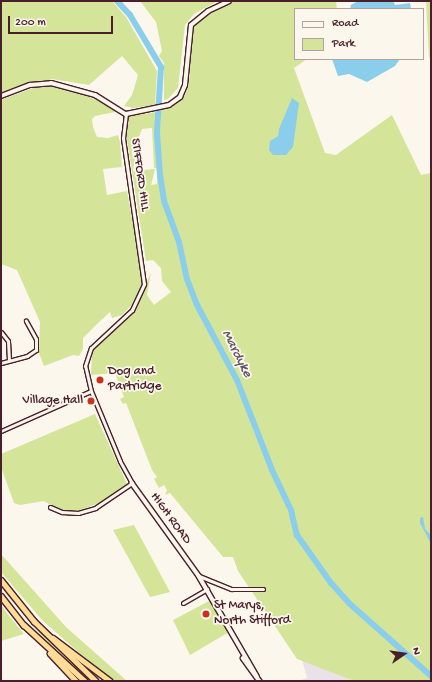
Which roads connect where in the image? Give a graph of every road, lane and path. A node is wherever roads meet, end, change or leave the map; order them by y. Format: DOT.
graph roads {
  1 [pos="229,1"];
  2 [pos="1,96"];
  3 [pos="126,114"];
  4 [pos="26,321"];
  5 [pos="1,332"];
  6 [pos="9,360"];
  7 [pos="1,363"];
  8 [pos="91,391"];
  9 [pos="1,430"];
  10 [pos="132,483"];
  11 [pos="50,507"];
  12 [pos="199,576"];
  13 [pos="1,580"];
  14 [pos="207,589"];
  15 [pos="263,589"];
  16 [pos="1,596"];
  17 [pos="185,596"];
  18 [pos="188,601"];
  19 [pos="184,603"];
  20 [pos="34,621"];
  21 [pos="37,638"];
  22 [pos="76,681"];
  23 [pos="85,681"];
  24 [pos="96,681"];
  25 [pos="110,681"];
  26 [pos="260,681"];
  1 -- 3 [label="main road"];
  2 -- 3 [label="main road"];
  3 -- 8 [label="street, STIFFORD HILL"];
  4 -- 6 [label="street"];
  5 -- 6 [label="street"];
  6 -- 7 [label="street"];
  8 -- 9 [label="street"];
  8 -- 10 [label="street, HIGH ROAD"];
  10 -- 11 [label="street"];
  10 -- 12 [label="street, HIGH ROAD"];
  12 -- 14 [label="street, HIGH ROAD"];
  12 -- 15 [label="street"];
  13 -- 20 [label="highway"];
  14 -- 18 [label="street"];
  14 -- 26 [label="street, HIGH ROAD"];
  16 -- 21 [label="highway"];
  17 -- 18 [label="street"];
  18 -- 19 [label="street"];
  20 -- 24 [label="highway"];
  20 -- 25 [label="highway"];
  21 -- 22 [label="highway"];
  21 -- 23 [label="highway"];
}
